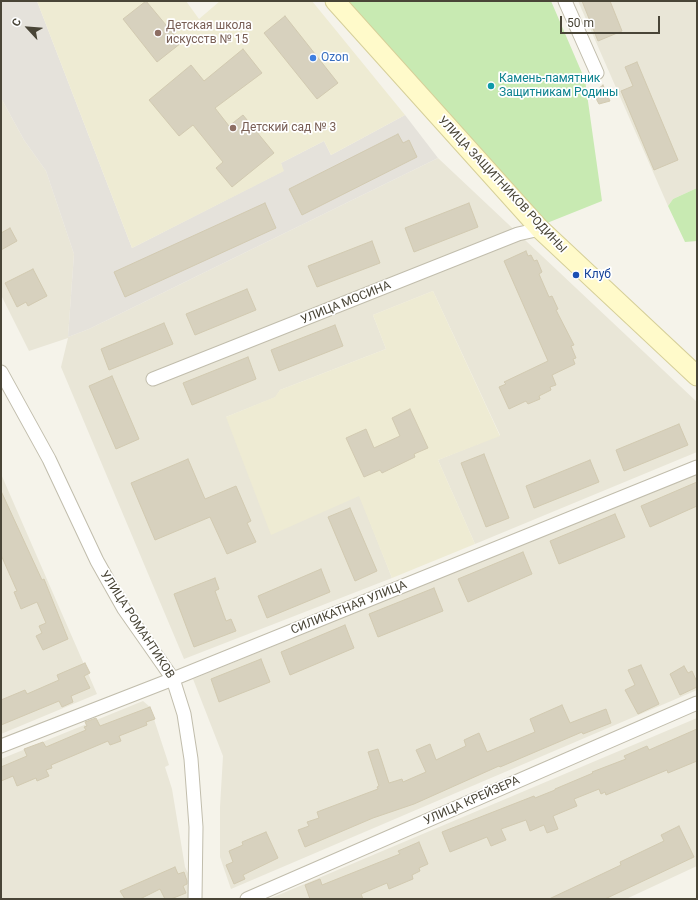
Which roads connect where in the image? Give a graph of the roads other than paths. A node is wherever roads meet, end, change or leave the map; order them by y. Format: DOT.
graph roads {
  1 [pos="335,1"];
  2 [pos="565,1"];
  3 [pos="597,74"];
  4 [pos="540,229"];
  5 [pos="1,372"];
  6 [pos="697,376"];
  7 [pos="154,379"];
  8 [pos="697,467"];
  9 [pos="174,679"];
  10 [pos="697,703"];
  11 [pos="1,746"];
  12 [pos="195,899"];
  13 [pos="247,899"];
  1 -- 4 [label="street, УЛИЦА ЗАЩИТНИКОВ РОДИНЫ"];
  2 -- 3 [label="street"];
  4 -- 6 [label="street, УЛИЦА ЗАЩИТНИКОВ РОДИНЫ"];
  4 -- 7 [label="street, УЛИЦА МОСИНА"];
  5 -- 9 [label="street, УЛИЦА РОМАНТИКОВ"];
  8 -- 9 [label="street, СИЛИКАТНАЯ УЛИЦА"];
  9 -- 11 [label="street, СИЛИКАТНАЯ УЛИЦА"];
  9 -- 12 [label="street, УЛИЦА РОМАНТИКОВ"];
  10 -- 13 [label="street, УЛИЦА КРЕЙЗЕРА"];
}
